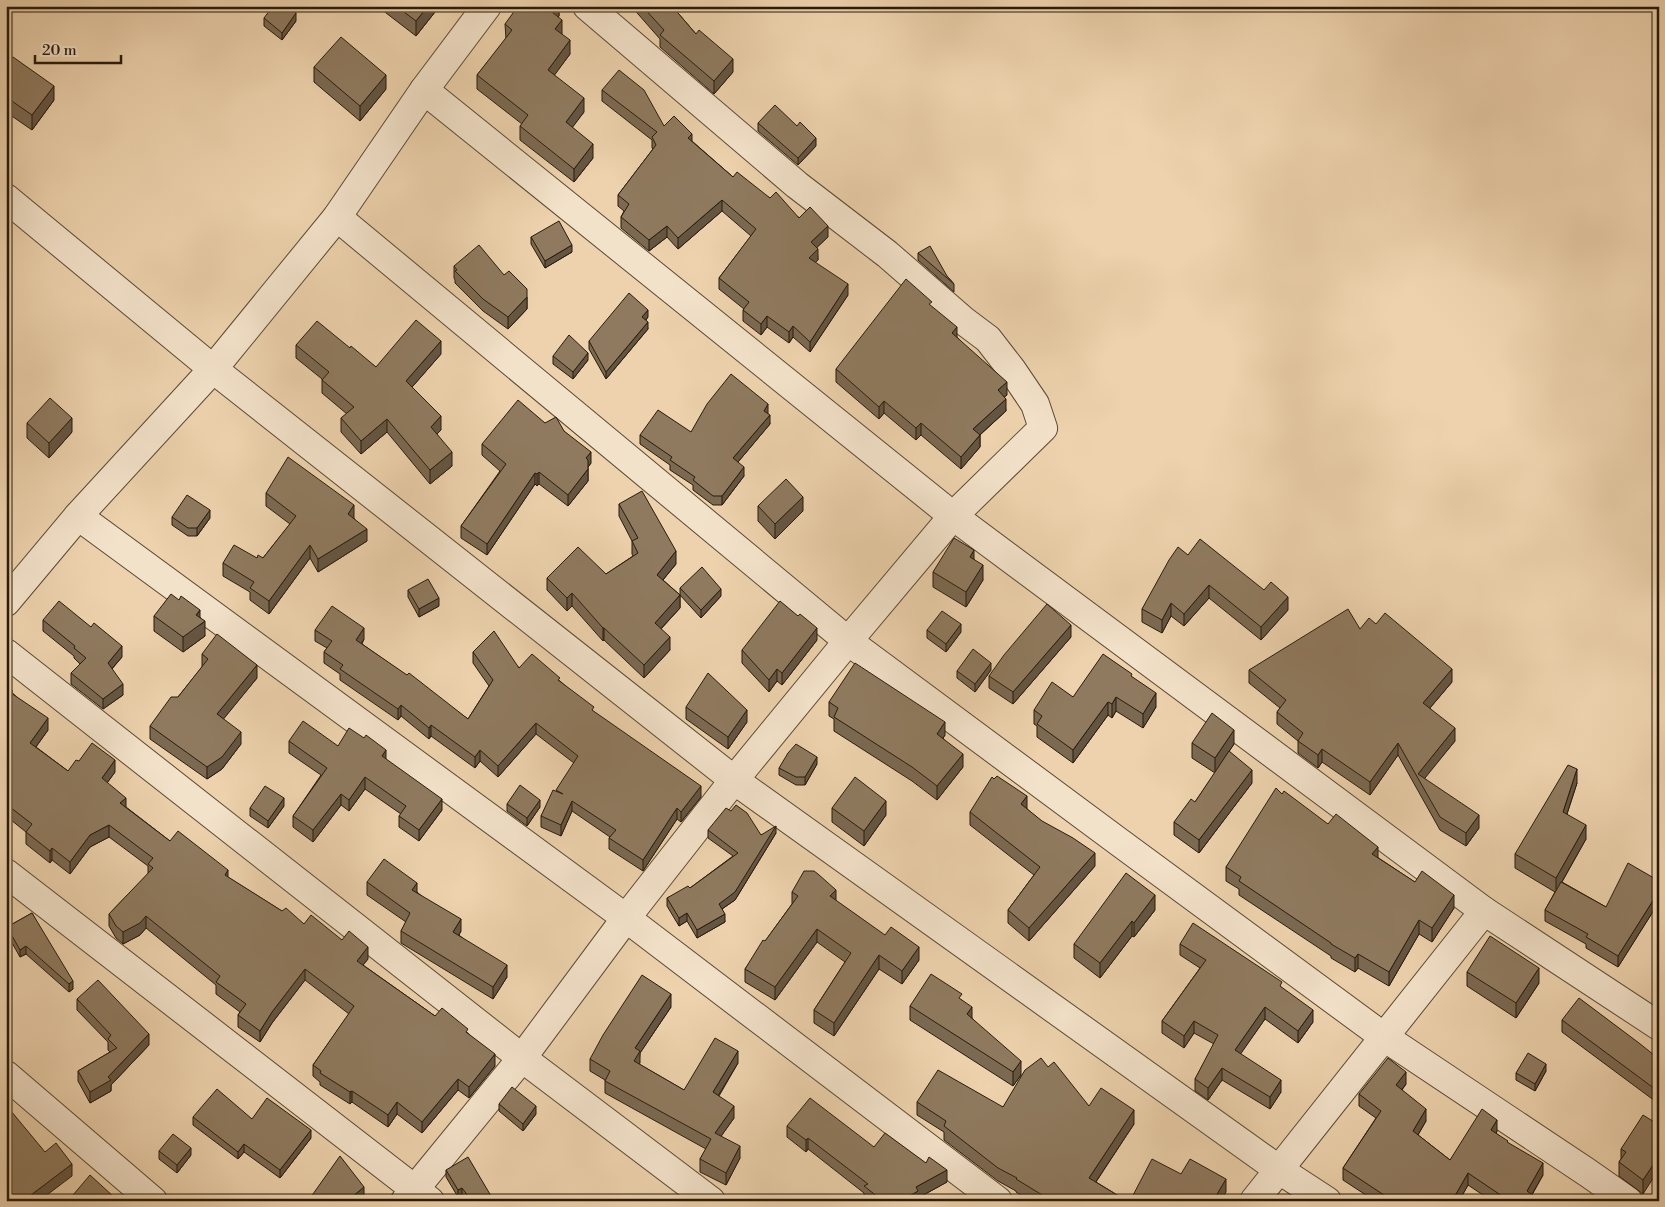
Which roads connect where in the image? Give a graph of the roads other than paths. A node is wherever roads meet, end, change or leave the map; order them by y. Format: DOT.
graph roads {
  1 [pos="487,6"];
  2 [pos="586,6"];
  3 [pos="424,90"];
  4 [pos="6,198"];
  5 [pos="337,217"];
  6 [pos="213,369"];
  7 [pos="78,516"];
  8 [pos="953,516"];
  9 [pos="6,602"];
  10 [pos="848,641"];
  11 [pos="6,653"];
  12 [pos="734,780"];
  13 [pos="6,874"];
  14 [pos="1484,910"];
  15 [pos="626,918"];
  16 [pos="1659,1026"];
  17 [pos="1384,1036"];
  18 [pos="522,1058"];
  19 [pos="6,1075"];
  20 [pos="1278,1169"];
  21 [pos="417,1197"];
  22 [pos="153,1201"];
  23 [pos="711,1201"];
  24 [pos="998,1201"];
  25 [pos="1254,1201"];
  26 [pos="1327,1201"];
  27 [pos="1628,1201"];
  1 -- 3 [label="street"];
  2 -- 8 [label="street"];
  3 -- 5 [label="street"];
  3 -- 8 [label="street"];
  4 -- 6 [label="street"];
  5 -- 6 [label="street"];
  5 -- 10 [label="street"];
  6 -- 7 [label="street"];
  6 -- 12 [label="street"];
  7 -- 9 [label="street"];
  7 -- 15 [label="street"];
  8 -- 10 [label="street"];
  8 -- 14 [label="street"];
  10 -- 12 [label="street"];
  10 -- 17 [label="street"];
  11 -- 18 [label="street"];
  12 -- 15 [label="street"];
  12 -- 20 [label="street"];
  13 -- 21 [label="street"];
  14 -- 16 [label="street"];
  14 -- 17 [label="street"];
  15 -- 18 [label="street"];
  15 -- 24 [label="street"];
  17 -- 20 [label="street"];
  17 -- 27 [label="street"];
  18 -- 21 [label="street"];
  18 -- 23 [label="street"];
  19 -- 22 [label="street"];
  20 -- 25 [label="street"];
  20 -- 26 [label="street"];
}
